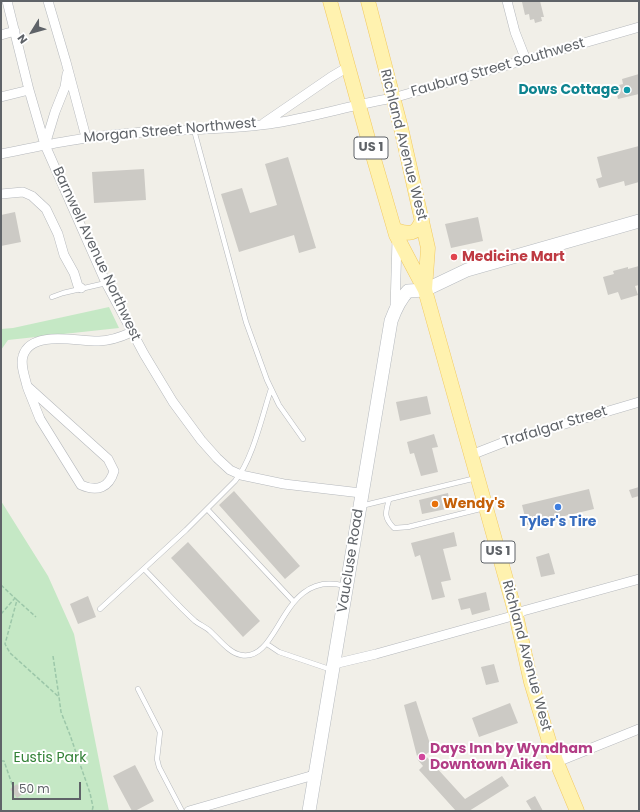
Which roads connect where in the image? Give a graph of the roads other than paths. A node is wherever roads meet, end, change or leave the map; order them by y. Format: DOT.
graph roads {
  1 [pos="7,1"];
  2 [pos="48,1"];
  3 [pos="330,1"];
  4 [pos="368,1"];
  5 [pos="507,1"];
  6 [pos="639,27"];
  7 [pos="15,31"];
  8 [pos="1,35"];
  9 [pos="526,60"];
  10 [pos="66,62"];
  11 [pos="348,67"];
  12 [pos="29,90"];
  13 [pos="1,97"];
  14 [pos="393,98"];
  15 [pos="358,104"];
  16 [pos="262,124"];
  17 [pos="194,130"];
  18 [pos="86,138"];
  19 [pos="45,145"];
  20 [pos="1,154"];
  21 [pos="1,194"];
  22 [pos="422,220"];
  23 [pos="639,221"];
  24 [pos="396,232"];
  25 [pos="106,283"];
  26 [pos="81,288"];
  27 [pos="425,290"];
  28 [pos="52,297"];
  29 [pos="395,312"];
  30 [pos="132,332"];
  31 [pos="27,386"];
  32 [pos="271,388"];
  33 [pos="639,402"];
  34 [pos="302,439"];
  35 [pos="472,455"];
  36 [pos="241,475"];
  37 [pos="478,478"];
  38 [pos="361,493"];
  39 [pos="389,500"];
  40 [pos="360,507"];
  41 [pos="485,508"];
  42 [pos="208,510"];
  43 [pos="144,569"];
  44 [pos="639,579"];
  45 [pos="347,586"];
  46 [pos="294,602"];
  47 [pos="100,609"];
  48 [pos="516,615"];
  49 [pos="267,644"];
  50 [pos="334,667"];
  51 [pos="138,688"];
  52 [pos="639,729"];
  53 [pos="557,762"];
  54 [pos="314,775"];
  55 [pos="182,811"];
  56 [pos="188,811"];
  57 [pos="309,811"];
  58 [pos="577,811"];
  1 -- 7 [label="street, Barnwell Avenue Northwest"];
  2 -- 10 [label="street"];
  3 -- 11 [label="main road, Richland Avenue West / US 1"];
  4 -- 14 [label="main road, Richland Avenue West / US 1"];
  5 -- 9 [label="street"];
  6 -- 9 [label="street, Fauburg Street Southwest"];
  7 -- 8 [label="street"];
  7 -- 12 [label="street, Barnwell Avenue Northwest"];
  9 -- 14 [label="street, Fauburg Street Southwest"];
  10 -- 18 [label="street"];
  10 -- 19 [label="street"];
  11 -- 15 [label="main road, Richland Avenue West / US 1"];
  11 -- 16 [label="street, Morgan Street Northwest"];
  12 -- 13 [label="street"];
  12 -- 19 [label="street, Barnwell Avenue Northwest"];
  14 -- 15 [label="street, Fauburg Street Southwest"];
  14 -- 22 [label="main road, Richland Avenue West / US 1"];
  15 -- 16 [label="street, Fauburg Street Southwest"];
  15 -- 24 [label="main road, Richland Avenue West / US 1"];
  16 -- 17 [label="street, Morgan Street Northwest"];
  17 -- 18 [label="street, Morgan Street Northwest"];
  17 -- 32 [label="lane"];
  18 -- 19 [label="street, Morgan Street Northwest"];
  19 -- 20 [label="street, Morgan Street Northwest"];
  19 -- 25 [label="street, Barnwell Avenue Northwest"];
  21 -- 26 [label="street"];
  22 -- 24 [label="main road"];
  22 -- 27 [label="main road, Richland Avenue West / US 1"];
  23 -- 27 [label="street"];
  24 -- 27 [label="main road, Richland Avenue West / US 1"];
  24 -- 29 [label="street"];
  25 -- 26 [label="lane"];
  25 -- 30 [label="street, Barnwell Avenue Northwest"];
  26 -- 28 [label="lane"];
  27 -- 29 [label="street, Vaucluse Road"];
  27 -- 35 [label="main road, Richland Avenue West / US 1"];
  29 -- 38 [label="street, Vaucluse Road"];
  30 -- 31 [label="street"];
  30 -- 36 [label="street, Barnwell Avenue Northwest"];
  31 -- 31 [label="street"];
  32 -- 34 [label="lane"];
  32 -- 36 [label="lane"];
  33 -- 35 [label="street, Trafalgar Street"];
  35 -- 37 [label="main road, Richland Avenue West / US 1"];
  36 -- 38 [label="street, Barnwell Avenue Northwest"];
  36 -- 42 [label="lane"];
  37 -- 39 [label="lane"];
  37 -- 41 [label="main road, Richland Avenue West / US 1"];
  38 -- 40 [label="street, Vaucluse Road"];
  39 -- 40 [label="lane"];
  39 -- 41 [label="lane"];
  40 -- 45 [label="street, Vaucluse Road"];
  41 -- 48 [label="main road, Richland Avenue West / US 1"];
  42 -- 43 [label="lane"];
  42 -- 46 [label="lane"];
  43 -- 47 [label="lane"];
  43 -- 49 [label="lane"];
  44 -- 48 [label="street"];
  45 -- 46 [label="lane"];
  45 -- 50 [label="street, Vaucluse Road"];
  46 -- 49 [label="lane"];
  48 -- 50 [label="street"];
  48 -- 53 [label="main road, Richland Avenue West / US 1"];
  49 -- 50 [label="lane"];
  50 -- 54 [label="street, Vaucluse Road"];
  51 -- 55 [label="lane"];
  52 -- 53 [label="street"];
  53 -- 58 [label="main road, Richland Avenue West / US 1"];
  54 -- 56 [label="street"];
  54 -- 57 [label="street, Vaucluse Road"];
}
